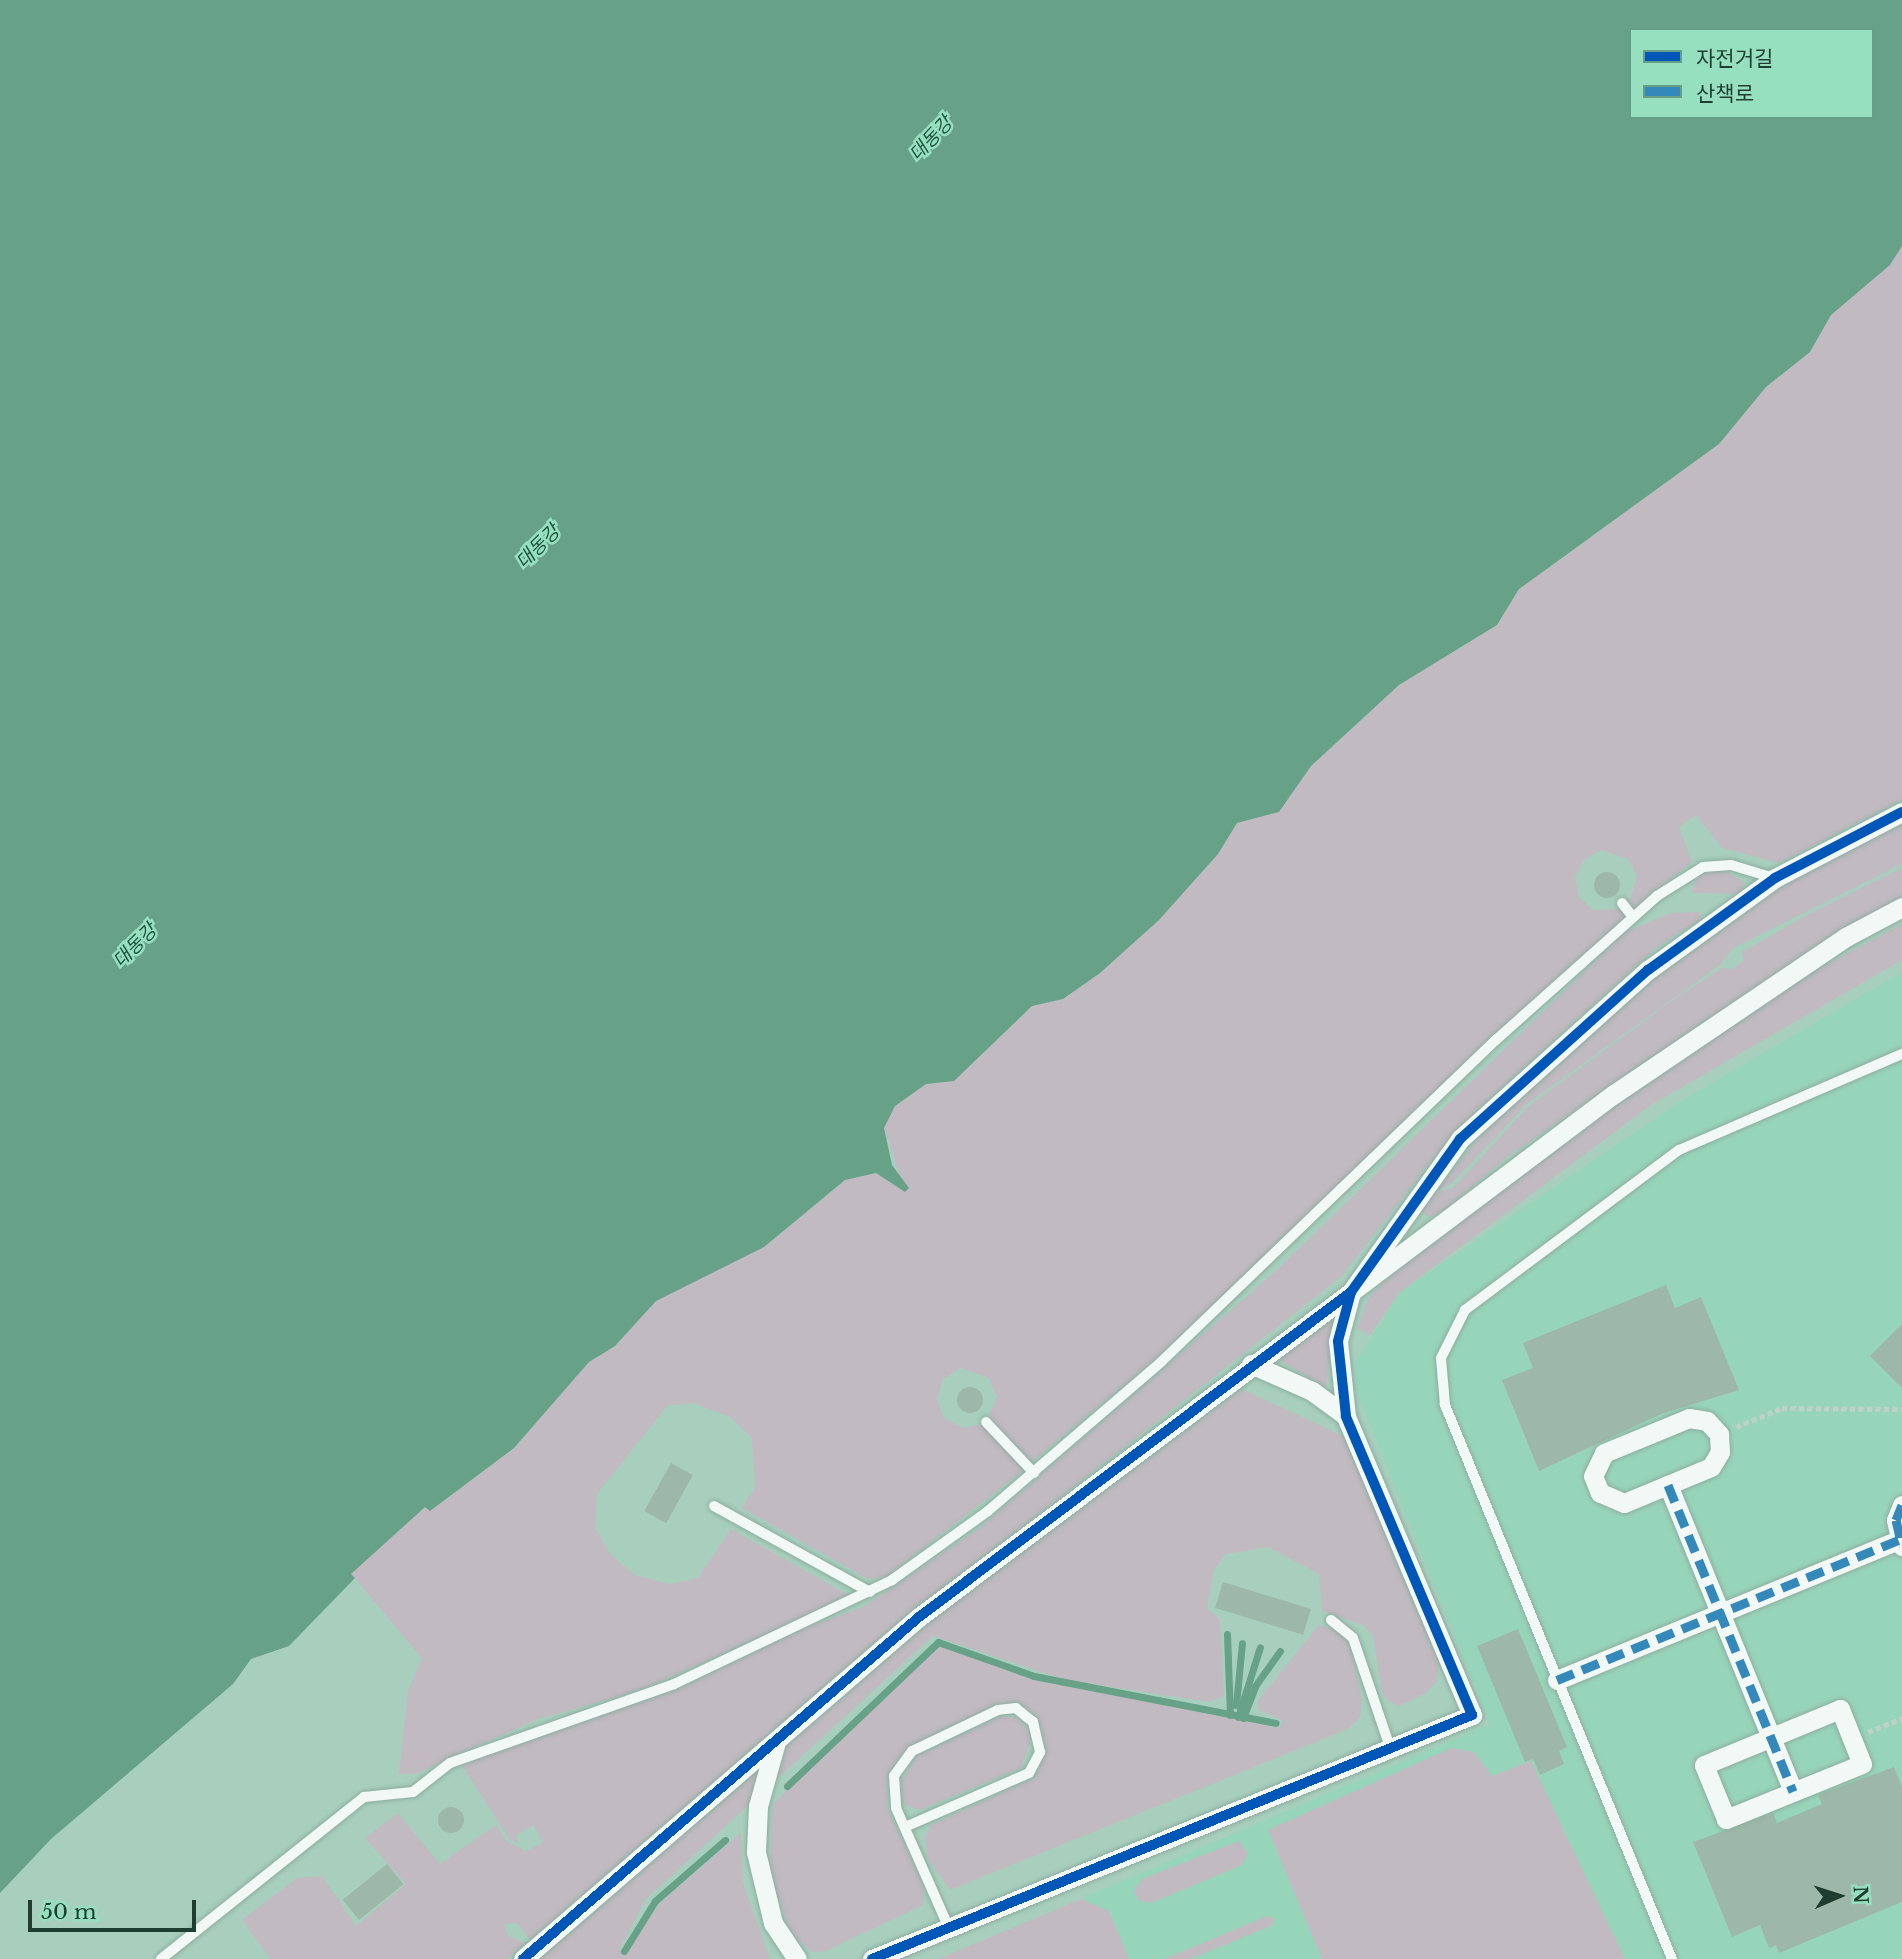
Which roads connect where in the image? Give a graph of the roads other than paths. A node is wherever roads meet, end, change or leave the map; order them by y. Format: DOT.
graph roads {
  1 [pos="1902,812"];
  2 [pos="1775,878"];
  3 [pos="1622,903"];
  4 [pos="1902,907"];
  5 [pos="1633,917"];
  6 [pos="1902,1054"];
  7 [pos="1351,1292"];
  8 [pos="1251,1364"];
  9 [pos="1346,1416"];
  10 [pos="986,1422"];
  11 [pos="1034,1474"];
  12 [pos="1668,1485"];
  13 [pos="1902,1505"];
  14 [pos="714,1506"];
  15 [pos="1901,1543"];
  16 [pos="870,1592"];
  17 [pos="1720,1613"];
  18 [pos="1331,1620"];
  19 [pos="1558,1680"];
  20 [pos="1771,1737"];
  21 [pos="777,1740"];
  22 [pos="1390,1748"];
  23 [pos="1793,1792"];
  24 [pos="905,1827"];
  25 [pos="949,1928"];
  26 [pos="785,1951"];
  27 [pos="161,1959"];
  28 [pos="523,1959"];
  29 [pos="797,1959"];
  30 [pos="872,1959"];
  31 [pos="1672,1959"];
  1 -- 2 [label="street"];
  2 -- 5 [label="lane"];
  2 -- 7 [label="street"];
  3 -- 5 [label="lane"];
  4 -- 7 [label="street"];
  5 -- 11 [label="lane"];
  6 -- 19 [label="lane"];
  7 -- 8 [label="street"];
  7 -- 9 [label="street"];
  8 -- 9 [label="street"];
  8 -- 21 [label="street"];
  9 -- 22 [label="street"];
  10 -- 11 [label="lane"];
  11 -- 16 [label="lane"];
  12 -- 12 [label="street"];
  12 -- 17 [label="street"];
  13 -- 15 [label="street"];
  14 -- 16 [label="lane"];
  15 -- 17 [label="street"];
  16 -- 27 [label="lane"];
  17 -- 19 [label="street"];
  17 -- 20 [label="street"];
  18 -- 22 [label="lane"];
  19 -- 31 [label="lane"];
  20 -- 23 [label="street"];
  20 -- 23 [label="street"];
  20 -- 23 [label="street"];
  21 -- 26 [label="street"];
  21 -- 28 [label="street"];
  22 -- 25 [label="street"];
  24 -- 24 [label="lane"];
  24 -- 25 [label="lane"];
  25 -- 30 [label="street"];
  26 -- 29 [label="street"];
}
